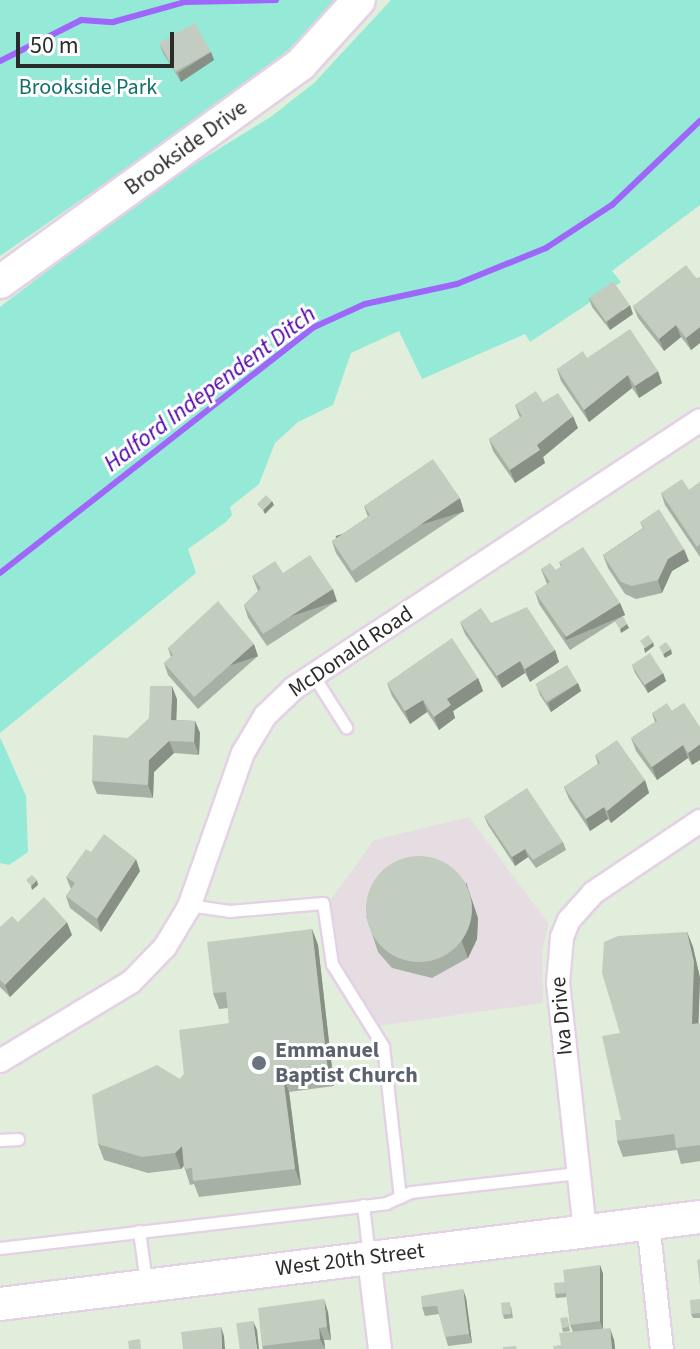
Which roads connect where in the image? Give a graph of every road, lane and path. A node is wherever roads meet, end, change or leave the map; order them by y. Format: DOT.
graph roads {
  1 [pos="359,0"];
  2 [pos="0,282"];
  3 [pos="700,420"];
  4 [pos="313,675"];
  5 [pos="346,727"];
  6 [pos="700,821"];
  7 [pos="189,905"];
  8 [pos="0,1061"];
  9 [pos="18,1139"];
  10 [pos="0,1140"];
  11 [pos="579,1173"];
  12 [pos="400,1197"];
  13 [pos="363,1205"];
  14 [pos="700,1217"];
  15 [pos="648,1223"];
  16 [pos="139,1231"];
  17 [pos="585,1231"];
  18 [pos="0,1248"];
  19 [pos="369,1258"];
  20 [pos="147,1286"];
  21 [pos="0,1304"];
  22 [pos="380,1349"];
  23 [pos="662,1349"];
  1 -- 2 [label="main road, Brookside Drive"];
  3 -- 4 [label="street, McDonald Road"];
  4 -- 5 [label="lane"];
  4 -- 7 [label="street, McDonald Road"];
  6 -- 11 [label="street, Iva Drive"];
  7 -- 8 [label="street, McDonald Road"];
  7 -- 12 [label="lane"];
  9 -- 10 [label="lane"];
  11 -- 12 [label="lane"];
  11 -- 17 [label="street, Iva Drive"];
  12 -- 13 [label="lane"];
  13 -- 16 [label="lane"];
  13 -- 19 [label="lane"];
  14 -- 15 [label="main road, West 20th Street"];
  15 -- 17 [label="main road, West 20th Street"];
  15 -- 23 [label="street"];
  16 -- 18 [label="lane"];
  16 -- 20 [label="lane"];
  17 -- 19 [label="main road, West 20th Street"];
  19 -- 20 [label="main road, West 20th Street"];
  19 -- 22 [label="street"];
  20 -- 21 [label="main road, West 20th Street"];
}
